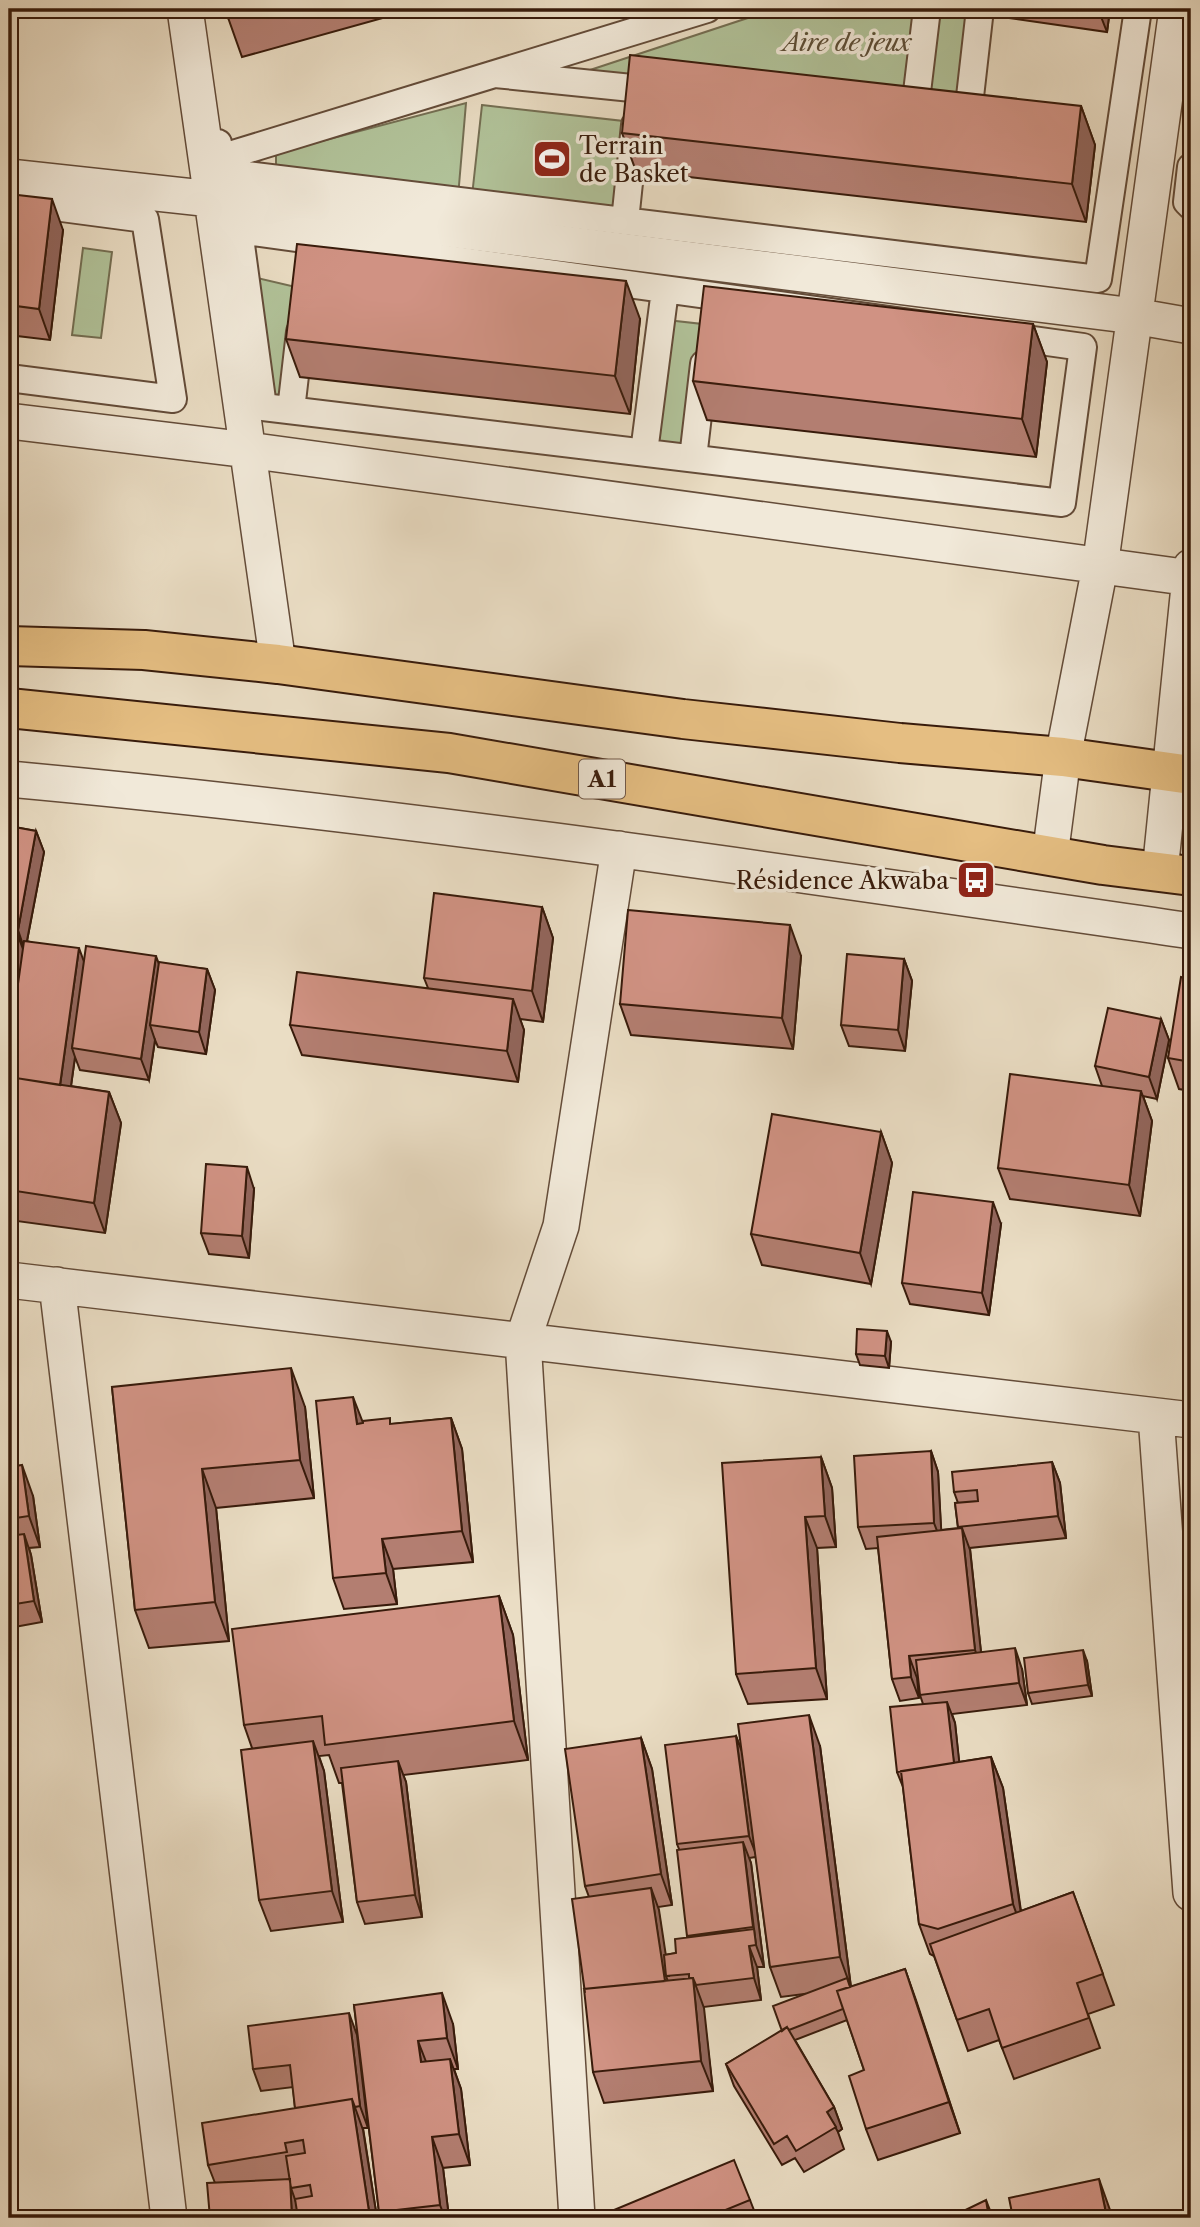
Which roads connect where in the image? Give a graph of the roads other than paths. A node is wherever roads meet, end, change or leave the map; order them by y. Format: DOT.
graph roads {
  1 [pos="185,9"];
  2 [pos="203,9"];
  3 [pos="707,9"];
  4 [pos="927,9"];
  5 [pos="979,9"];
  6 [pos="1138,9"];
  7 [pos="1177,9"];
  8 [pos="495,74"];
  9 [pos="639,89"];
  10 [pos="680,93"];
  11 [pos="886,115"];
  12 [pos="914,117"];
  13 [pos="967,123"];
  14 [pos="995,126"];
  15 [pos="1091,136"];
  16 [pos="1119,139"];
  17 [pos="220,158"];
  18 [pos="1191,167"];
  19 [pos="9,177"];
  20 [pos="212,199"];
  21 [pos="9,201"];
  22 [pos="1191,206"];
  23 [pos="625,221"];
  24 [pos="310,240"];
  25 [pos="307,267"];
  26 [pos="665,290"];
  27 [pos="712,296"];
  28 [pos="303,306"];
  29 [pos="1134,316"];
  30 [pos="1191,326"];
  31 [pos="9,378"];
  32 [pos="291,410"];
  33 [pos="9,421"];
  34 [pos="248,450"];
  35 [pos="644,452"];
  36 [pos="693,458"];
  37 [pos="1100,567"];
  38 [pos="1190,574"];
  39 [pos="9,646"];
  40 [pos="278,664"];
  41 [pos="9,708"];
  42 [pos="1063,757"];
  43 [pos="1180,773"];
  44 [pos="9,779"];
  45 [pos="619,849"];
  46 [pos="1050,856"];
  47 [pos="1176,874"];
  48 [pos="1191,931"];
  49 [pos="9,1280"];
  50 [pos="57,1285"];
  51 [pos="523,1340"];
  52 [pos="1156,1416"];
  53 [pos="1191,1420"];
  54 [pos="1191,1893"];
  55 [pos="169,2218"];
  56 [pos="577,2218"];
  1 -- 20 [label="street"];
  2 -- 17 [label="street"];
  3 -- 8 [label="street"];
  4 -- 12 [label="street"];
  5 -- 13 [label="street"];
  6 -- 16 [label="street"];
  7 -- 29 [label="street"];
  8 -- 9 [label="street"];
  8 -- 17 [label="street"];
  9 -- 10 [label="street"];
  9 -- 23 [label="street"];
  11 -- 12 [label="street"];
  12 -- 13 [label="street"];
  13 -- 14 [label="street"];
  15 -- 16 [label="street"];
  16 -- 23 [label="street"];
  17 -- 23 [label="street"];
  18 -- 22 [label="street"];
  19 -- 20 [label="street"];
  20 -- 29 [label="street"];
  20 -- 34 [label="street"];
  21 -- 31 [label="street"];
  24 -- 25 [label="street"];
  24 -- 26 [label="street"];
  24 -- 32 [label="street"];
  26 -- 27 [label="street"];
  26 -- 35 [label="street"];
  27 -- 36 [label="street"];
  27 -- 36 [label="street"];
  28 -- 32 [label="street"];
  29 -- 30 [label="street"];
  29 -- 37 [label="street"];
  32 -- 35 [label="street"];
  33 -- 34 [label="street"];
  34 -- 37 [label="street"];
  34 -- 40 [label="street"];
  35 -- 36 [label="street"];
  37 -- 38 [label="street"];
  37 -- 42 [label="street"];
  38 -- 43 [label="street"];
  39 -- 40 [label="main road"];
  40 -- 42 [label="main road"];
  41 -- 46 [label="main road, A1"];
  42 -- 43 [label="main road"];
  42 -- 46 [label="street"];
  43 -- 47 [label="street"];
  44 -- 45 [label="street"];
  45 -- 48 [label="street"];
  45 -- 51 [label="street"];
  46 -- 47 [label="main road, A1"];
  49 -- 50 [label="street"];
  50 -- 51 [label="street"];
  50 -- 55 [label="street"];
  51 -- 52 [label="street"];
  51 -- 56 [label="street"];
  52 -- 53 [label="street"];
  52 -- 54 [label="street"];
}
